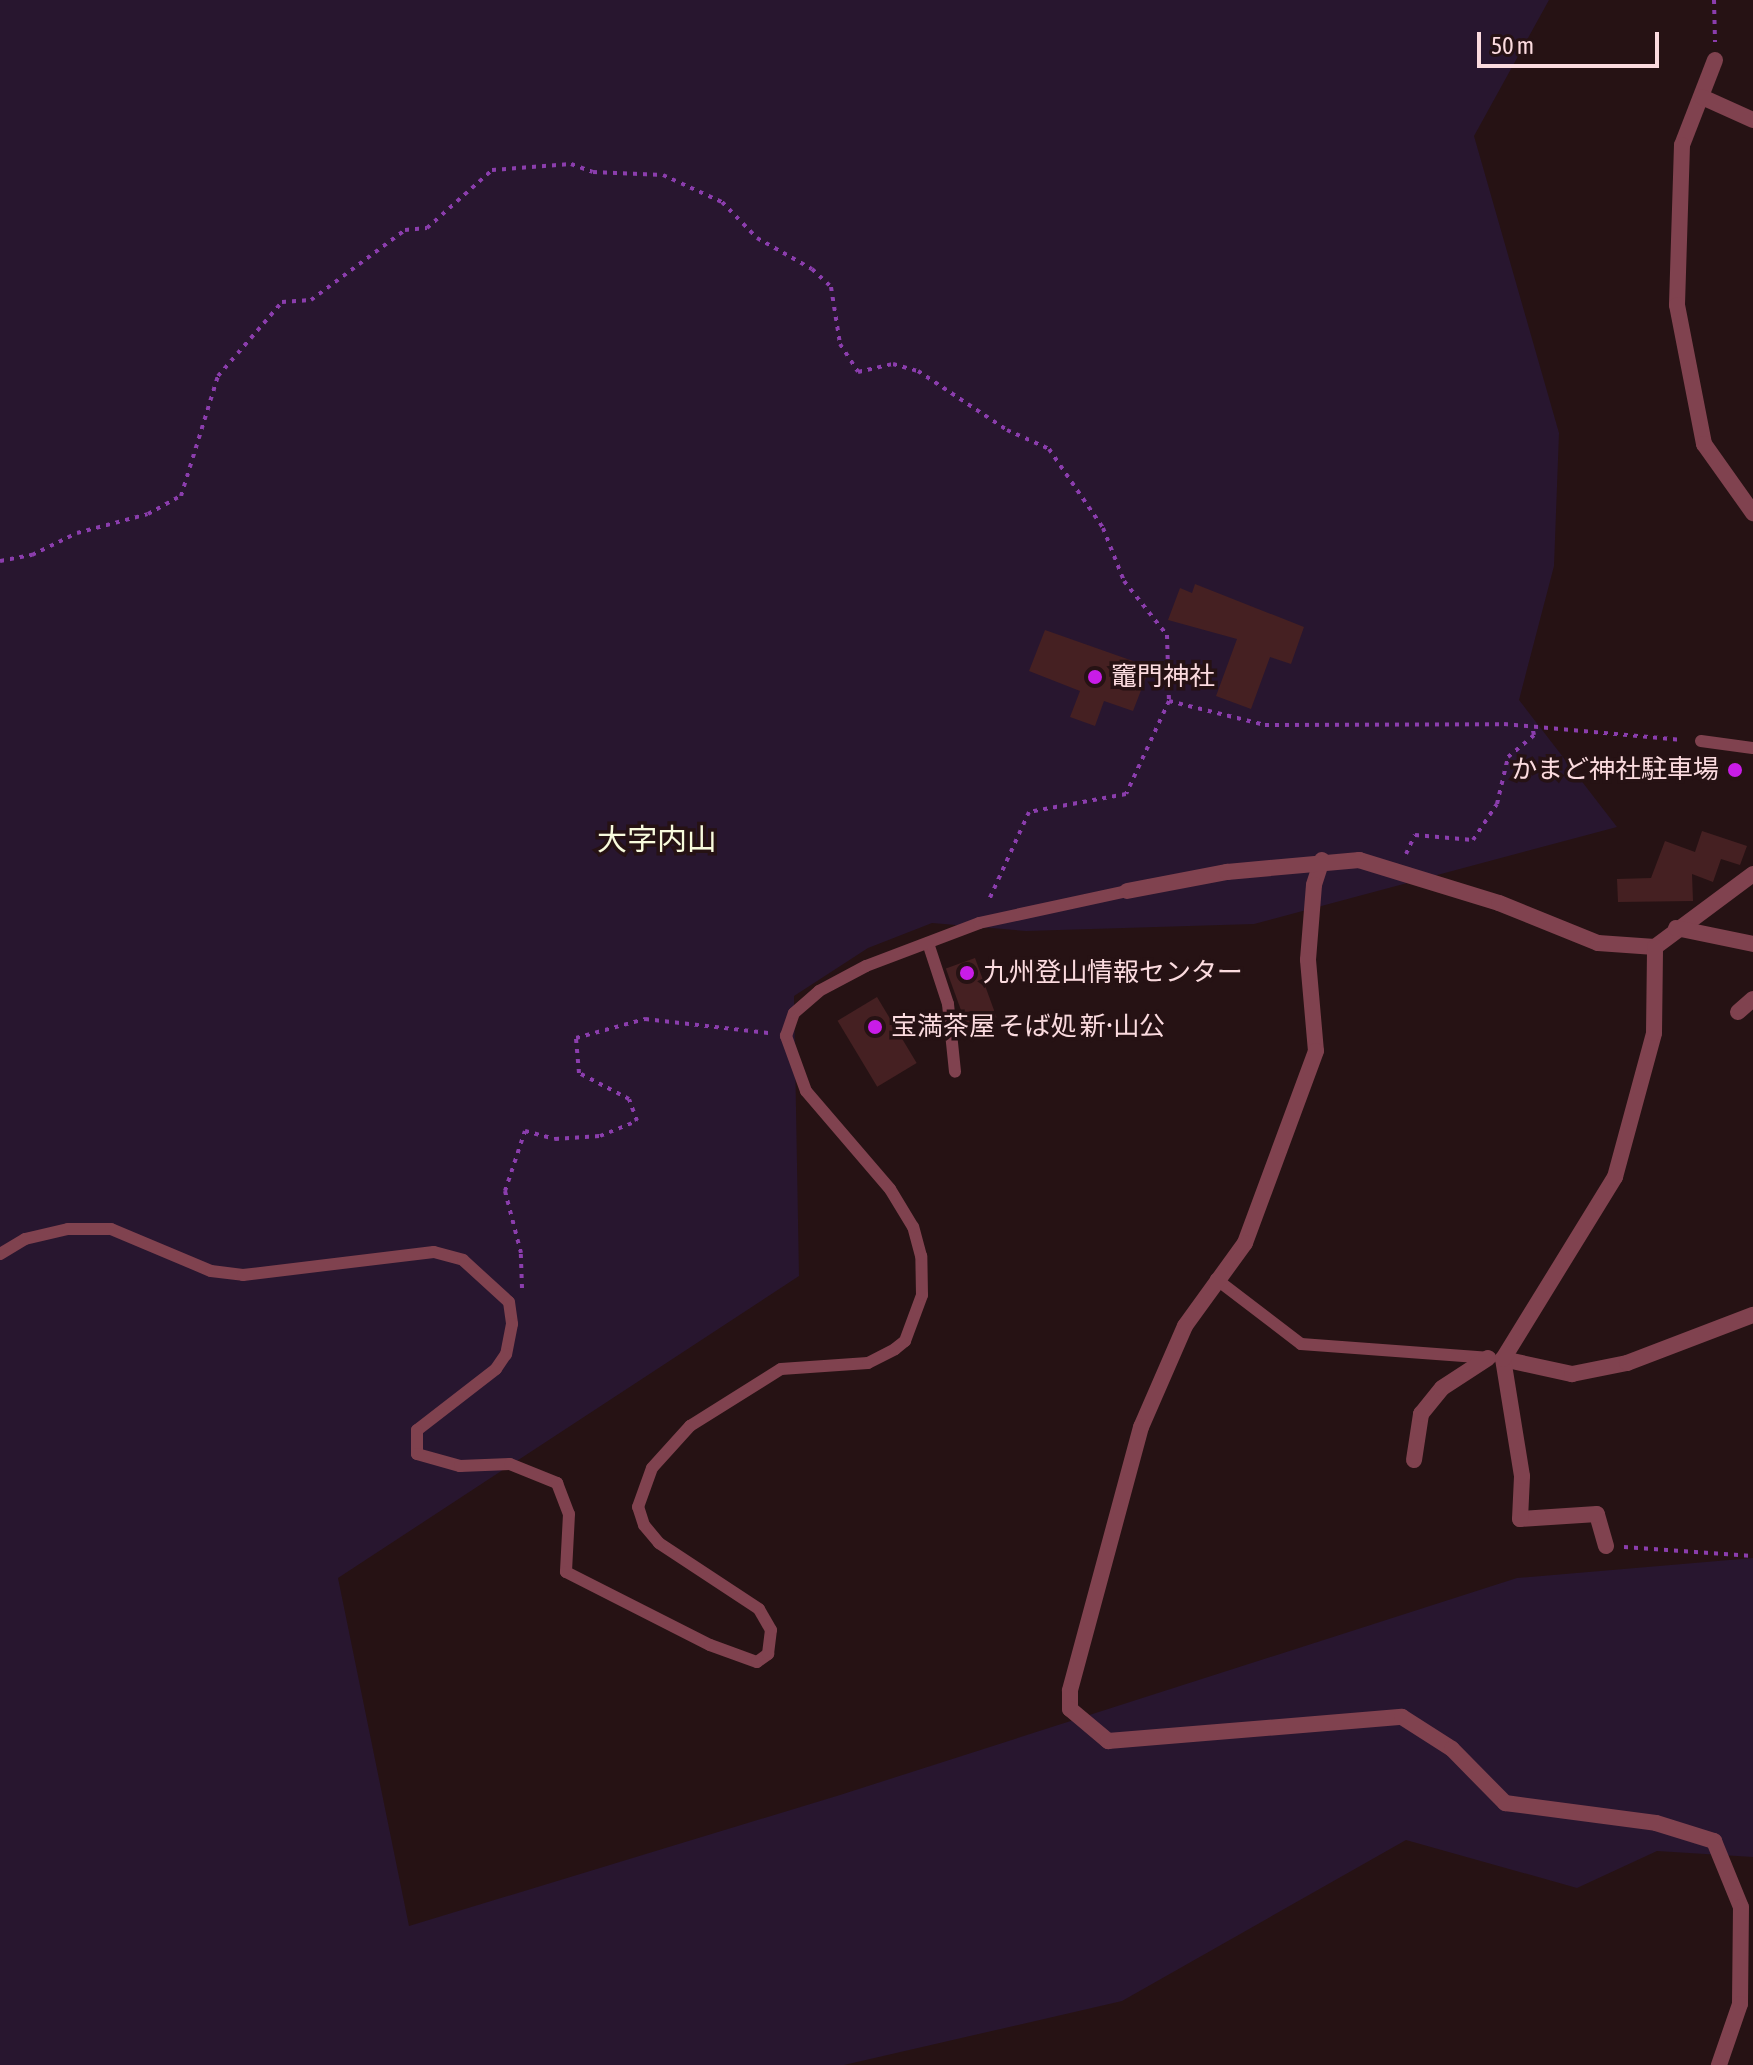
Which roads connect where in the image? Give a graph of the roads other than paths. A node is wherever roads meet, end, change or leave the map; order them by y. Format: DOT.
graph roads {
  1 [pos="1715,60"];
  2 [pos="1702,97"];
  3 [pos="1753,120"];
  4 [pos="1753,513"];
  5 [pos="1701,741"];
  6 [pos="1753,748"];
  7 [pos="1322,860"];
  8 [pos="1753,874"];
  9 [pos="1127,891"];
  10 [pos="1676,928"];
  11 [pos="928,943"];
  12 [pos="1753,944"];
  13 [pos="1655,947"];
  14 [pos="1753,999"];
  15 [pos="1738,1012"];
  16 [pos="955,1072"];
  17 [pos="0,1254"];
  18 [pos="1216,1279"];
  19 [pos="1753,1315"];
  20 [pos="1496,1358"];
  21 [pos="1414,1460"];
  22 [pos="1606,1546"];
  23 [pos="1719,2065"];
  1 -- 2 [label="street"];
  2 -- 3 [label="street"];
  2 -- 4 [label="street"];
  5 -- 6 [label="lane"];
  7 -- 9 [label="street"];
  7 -- 13 [label="street"];
  7 -- 18 [label="street"];
  8 -- 10 [label="street"];
  9 -- 11 [label="lane"];
  10 -- 12 [label="street"];
  10 -- 13 [label="street"];
  11 -- 16 [label="lane"];
  11 -- 17 [label="lane"];
  13 -- 20 [label="street"];
  14 -- 15 [label="street"];
  18 -- 20 [label="lane"];
  18 -- 23 [label="street"];
  19 -- 20 [label="street"];
  20 -- 21 [label="street"];
  20 -- 22 [label="street"];
}
